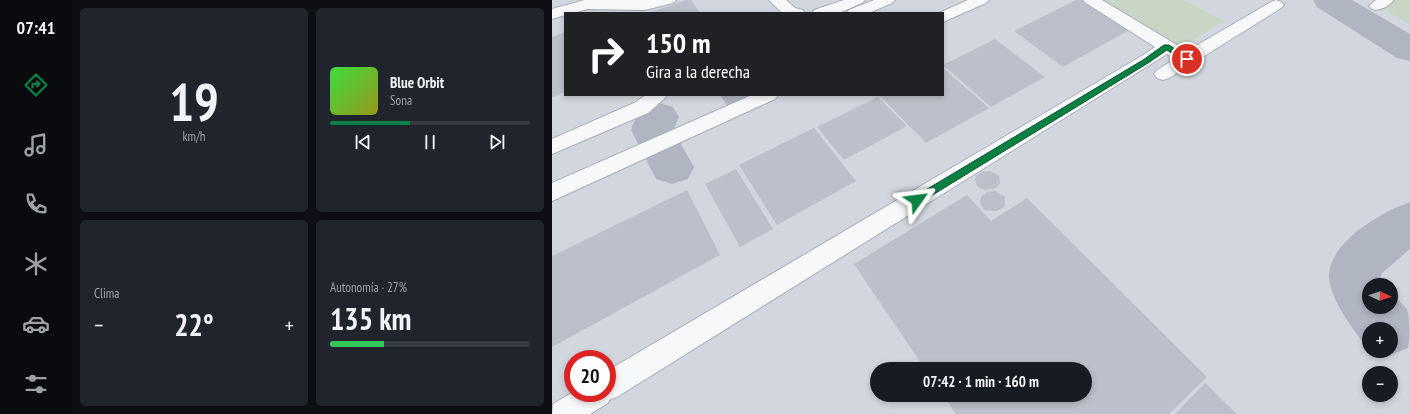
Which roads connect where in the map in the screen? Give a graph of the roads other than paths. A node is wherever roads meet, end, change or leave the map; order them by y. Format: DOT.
graph roads {
  1 [pos="668,0"];
  2 [pos="777,0"];
  3 [pos="857,0"];
  4 [pos="887,0"];
  5 [pos="981,0"];
  6 [pos="1091,0"];
  7 [pos="1276,6"];
  8 [pos="602,9"];
  9 [pos="793,12"];
  10 [pos="825,12"];
  11 [pos="857,12"];
  12 [pos="552,14"];
  13 [pos="944,17"];
  14 [pos="1166,47"];
  15 [pos="1187,59"];
  16 [pos="1163,74"];
  17 [pos="657,96"];
  18 [pos="766,96"];
  19 [pos="552,147"];
  20 [pos="552,192"];
  21 [pos="616,382"];
  22 [pos="583,402"];
  23 [pos="563,414"];
  1 -- 8 [label="lane"];
  2 -- 9 [label="lane"];
  3 -- 10 [label="lane"];
  4 -- 11 [label="lane"];
  5 -- 13 [label="lane"];
  6 -- 14 [label="lane"];
  7 -- 15 [label="lane"];
  8 -- 12 [label="lane"];
  14 -- 15 [label="lane"];
  14 -- 21 [label="lane"];
  15 -- 16 [label="lane"];
  17 -- 19 [label="lane"];
  18 -- 20 [label="lane"];
  22 -- 23 [label="lane"];
}
